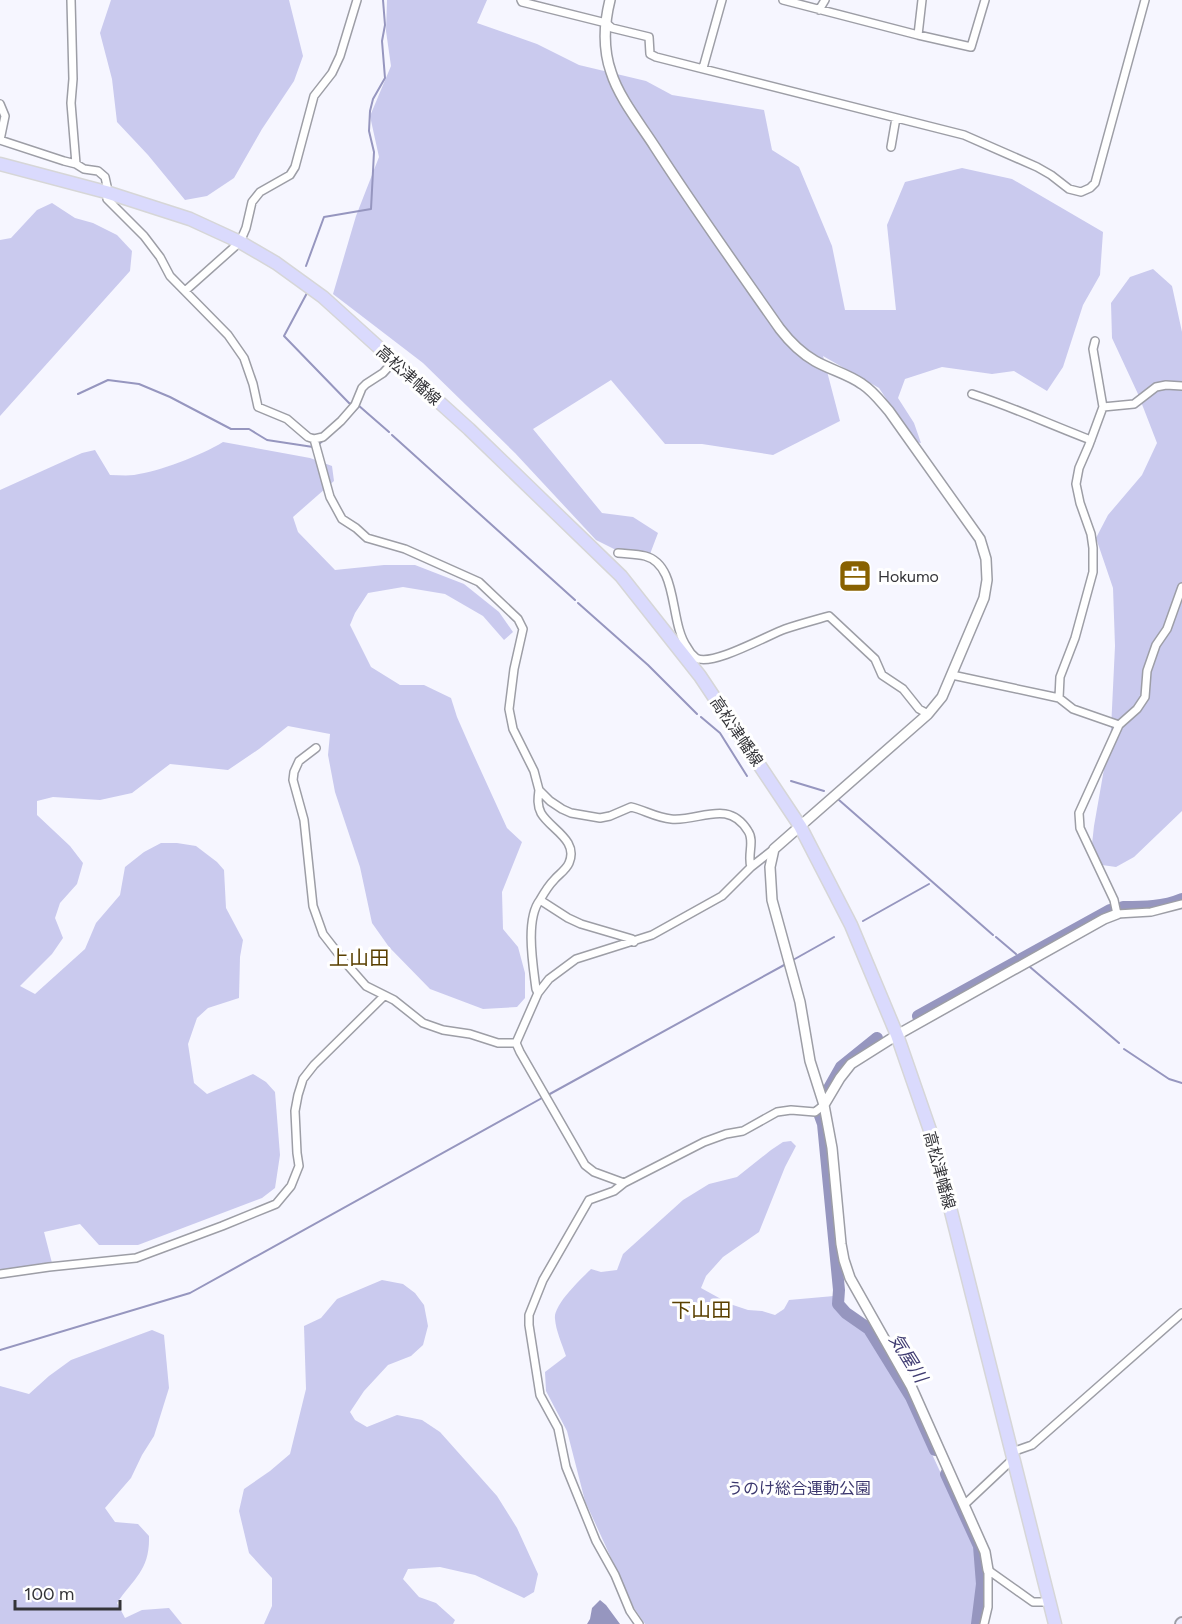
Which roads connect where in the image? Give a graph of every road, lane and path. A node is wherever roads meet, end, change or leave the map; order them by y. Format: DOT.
graph roads {
  1 [pos="71,0"];
  2 [pos="357,0"];
  3 [pos="521,0"];
  4 [pos="610,0"];
  5 [pos="722,0"];
  6 [pos="783,0"];
  7 [pos="825,0"];
  8 [pos="922,0"];
  9 [pos="985,0"];
  10 [pos="1144,0"];
  11 [pos="819,10"];
  12 [pos="606,23"];
  13 [pos="918,35"];
  14 [pos="703,68"];
  15 [pos="0,104"];
  16 [pos="896,118"];
  17 [pos="891,147"];
  18 [pos="0,164"];
  19 [pos="76,164"];
  20 [pos="106,192"];
  21 [pos="240,242"];
  22 [pos="185,291"];
  23 [pos="1095,341"];
  24 [pos="394,361"];
  25 [pos="1182,386"];
  26 [pos="972,394"];
  27 [pos="1103,407"];
  28 [pos="314,440"];
  29 [pos="1091,440"];
  30 [pos="618,553"];
  31 [pos="1182,587"];
  32 [pos="677,623"];
  33 [pos="665,632"];
  34 [pos="952,675"];
  35 [pos="1059,698"];
  36 [pos="928,714"];
  37 [pos="1119,725"];
  38 [pos="316,748"];
  39 [pos="538,790"];
  40 [pos="800,826"];
  41 [pos="774,849"];
  42 [pos="751,867"];
  43 [pos="540,900"];
  44 [pos="1182,904"];
  45 [pos="1117,914"];
  46 [pos="634,942"];
  47 [pos="538,993"];
  48 [pos="384,996"];
  49 [pos="897,1035"];
  50 [pos="516,1043"];
  51 [pos="824,1105"];
  52 [pos="624,1183"];
  53 [pos="0,1274"];
  54 [pos="1182,1313"];
  55 [pos="1013,1455"];
  56 [pos="964,1505"];
  57 [pos="988,1570"];
  58 [pos="1049,1602"];
  59 [pos="639,1624"];
  60 [pos="984,1624"];
  61 [pos="1055,1624"];
  1 -- 19 [label="street"];
  2 -- 21 [label="street"];
  3 -- 12 [label="street"];
  4 -- 12 [label="street"];
  5 -- 14 [label="street"];
  6 -- 11 [label="street"];
  7 -- 11 [label="street"];
  8 -- 13 [label="street"];
  9 -- 13 [label="street"];
  10 -- 16 [label="street"];
  11 -- 13 [label="street"];
  12 -- 14 [label="street"];
  12 -- 34 [label="street"];
  14 -- 16 [label="street"];
  15 -- 19 [label="street"];
  16 -- 17 [label="street"];
  18 -- 20 [label="main road, 高松津幡線"];
  19 -- 20 [label="street"];
  20 -- 21 [label="main road, 高松津幡線"];
  20 -- 22 [label="street"];
  21 -- 22 [label="street"];
  21 -- 24 [label="main road, 高松津幡線"];
  22 -- 28 [label="street"];
  23 -- 27 [label="street"];
  24 -- 28 [label="street"];
  24 -- 33 [label="main road, 高松津幡線"];
  25 -- 27 [label="street"];
  26 -- 29 [label="street"];
  27 -- 29 [label="street"];
  28 -- 39 [label="street"];
  29 -- 35 [label="street"];
  30 -- 32 [label="street"];
  31 -- 37 [label="street"];
  32 -- 33 [label="street"];
  32 -- 36 [label="street"];
  33 -- 40 [label="main road, 高松津幡線"];
  34 -- 35 [label="street"];
  34 -- 36 [label="street"];
  35 -- 37 [label="street"];
  36 -- 40 [label="street"];
  37 -- 45 [label="street"];
  38 -- 48 [label="street"];
  39 -- 42 [label="street"];
  39 -- 43 [label="street"];
  40 -- 41 [label="street"];
  40 -- 49 [label="main road, 高松津幡線"];
  41 -- 42 [label="street"];
  41 -- 51 [label="street"];
  42 -- 46 [label="street"];
  43 -- 46 [label="street"];
  43 -- 47 [label="street"];
  44 -- 45 [label="street"];
  45 -- 49 [label="street"];
  46 -- 47 [label="street"];
  47 -- 50 [label="street"];
  48 -- 50 [label="street"];
  48 -- 53 [label="street"];
  49 -- 51 [label="street"];
  49 -- 55 [label="main road, 高松津幡線"];
  50 -- 52 [label="street"];
  51 -- 52 [label="street"];
  51 -- 56 [label="street"];
  52 -- 59 [label="street"];
  54 -- 55 [label="street"];
  55 -- 56 [label="street"];
  55 -- 58 [label="main road, 高松津幡線"];
  56 -- 57 [label="street"];
  57 -- 58 [label="street"];
  57 -- 60 [label="street"];
  58 -- 61 [label="main road, 高松津幡線"];
}
